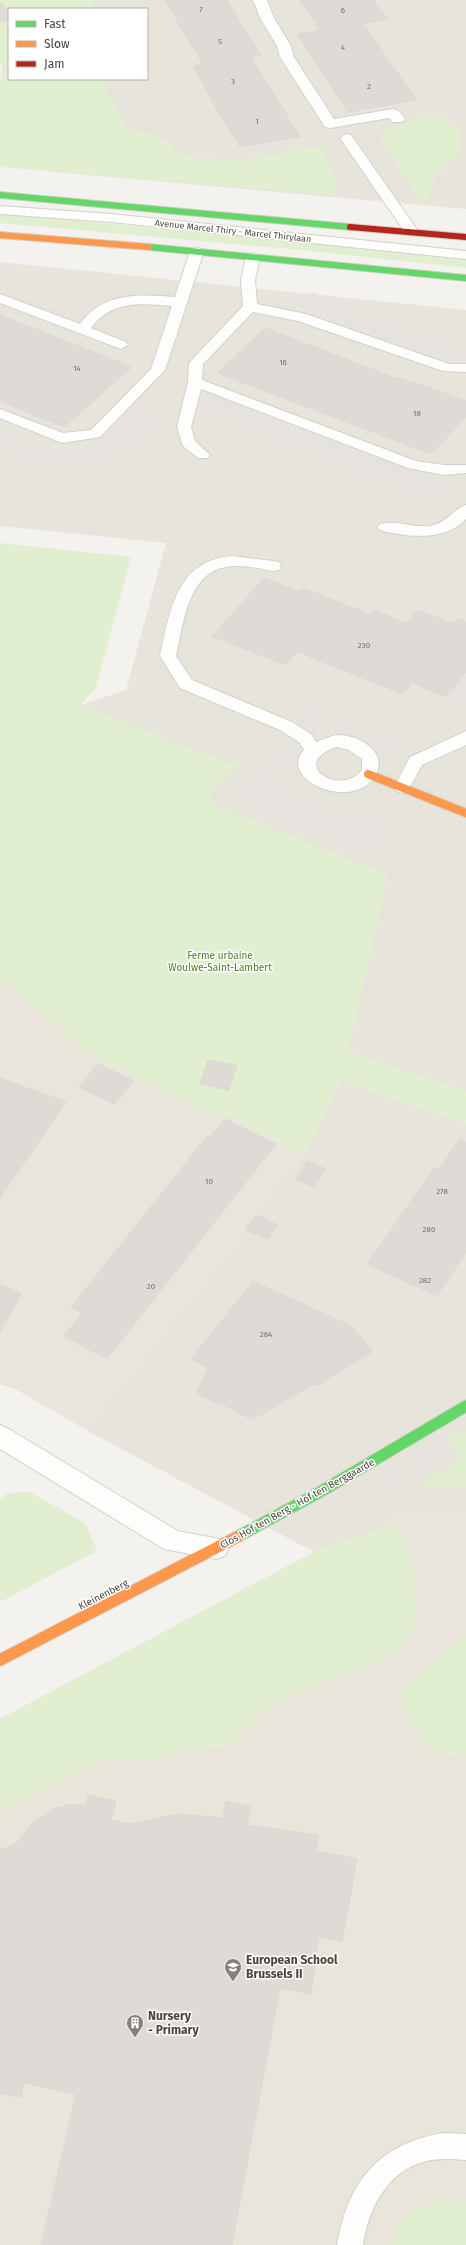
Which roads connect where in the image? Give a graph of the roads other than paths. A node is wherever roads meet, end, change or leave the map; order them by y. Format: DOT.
graph roads {
  1 [pos="260,0"];
  2 [pos="398,119"];
  3 [pos="346,138"];
  4 [pos="0,194"];
  5 [pos="0,210"];
  6 [pos="411,231"];
  7 [pos="0,235"];
  8 [pos="466,237"];
  9 [pos="197,251"];
  10 [pos="466,255"];
  11 [pos="253,257"];
  12 [pos="466,278"];
  13 [pos="0,298"];
  14 [pos="180,302"];
  15 [pos="250,307"];
  16 [pos="83,330"];
  17 [pos="122,345"];
  18 [pos="466,368"];
  19 [pos="195,382"];
  20 [pos="0,413"];
  21 [pos="203,455"];
  22 [pos="465,472"];
  23 [pos="466,510"];
  24 [pos="385,527"];
  25 [pos="273,566"];
  26 [pos="466,737"];
  27 [pos="312,750"];
  28 [pos="368,774"];
  29 [pos="402,786"];
  30 [pos="466,813"];
  31 [pos="466,1406"];
  32 [pos="0,1436"];
  33 [pos="216,1548"];
  34 [pos="0,1660"];
  35 [pos="466,2147"];
  36 [pos="350,2245"];
  1 -- 2 [label="street"];
  3 -- 6 [label="lane"];
  4 -- 6 [label="main road, Avenue Marcel Thiry - Marcel Thirylaan"];
  5 -- 10 [label="lane, Avenue Marcel Thiry - Marcel Thirylaan"];
  6 -- 8 [label="main road, Avenue Marcel Thiry - Marcel Thirylaan"];
  7 -- 9 [label="main road"];
  9 -- 11 [label="main road"];
  9 -- 14 [label="lane"];
  11 -- 12 [label="main road"];
  11 -- 15 [label="lane"];
  13 -- 16 [label="lane"];
  14 -- 16 [label="lane"];
  14 -- 20 [label="lane"];
  15 -- 18 [label="lane"];
  15 -- 19 [label="lane"];
  16 -- 17 [label="lane"];
  19 -- 21 [label="lane"];
  19 -- 22 [label="lane"];
  23 -- 24 [label="lane"];
  25 -- 27 [label="lane"];
  26 -- 29 [label="lane"];
  27 -- 28 [label="lane"];
  27 -- 28 [label="lane"];
  28 -- 29 [label="main road"];
  29 -- 30 [label="main road"];
  31 -- 33 [label="main road, Clos Hof ten Berg - Hof ten Berggaarde"];
  32 -- 33 [label="street, Clos Hof ten Berg - Hof ten Berggaarde"];
  33 -- 34 [label="main road, Kleinenberg"];
  35 -- 36 [label="lane"];
}
